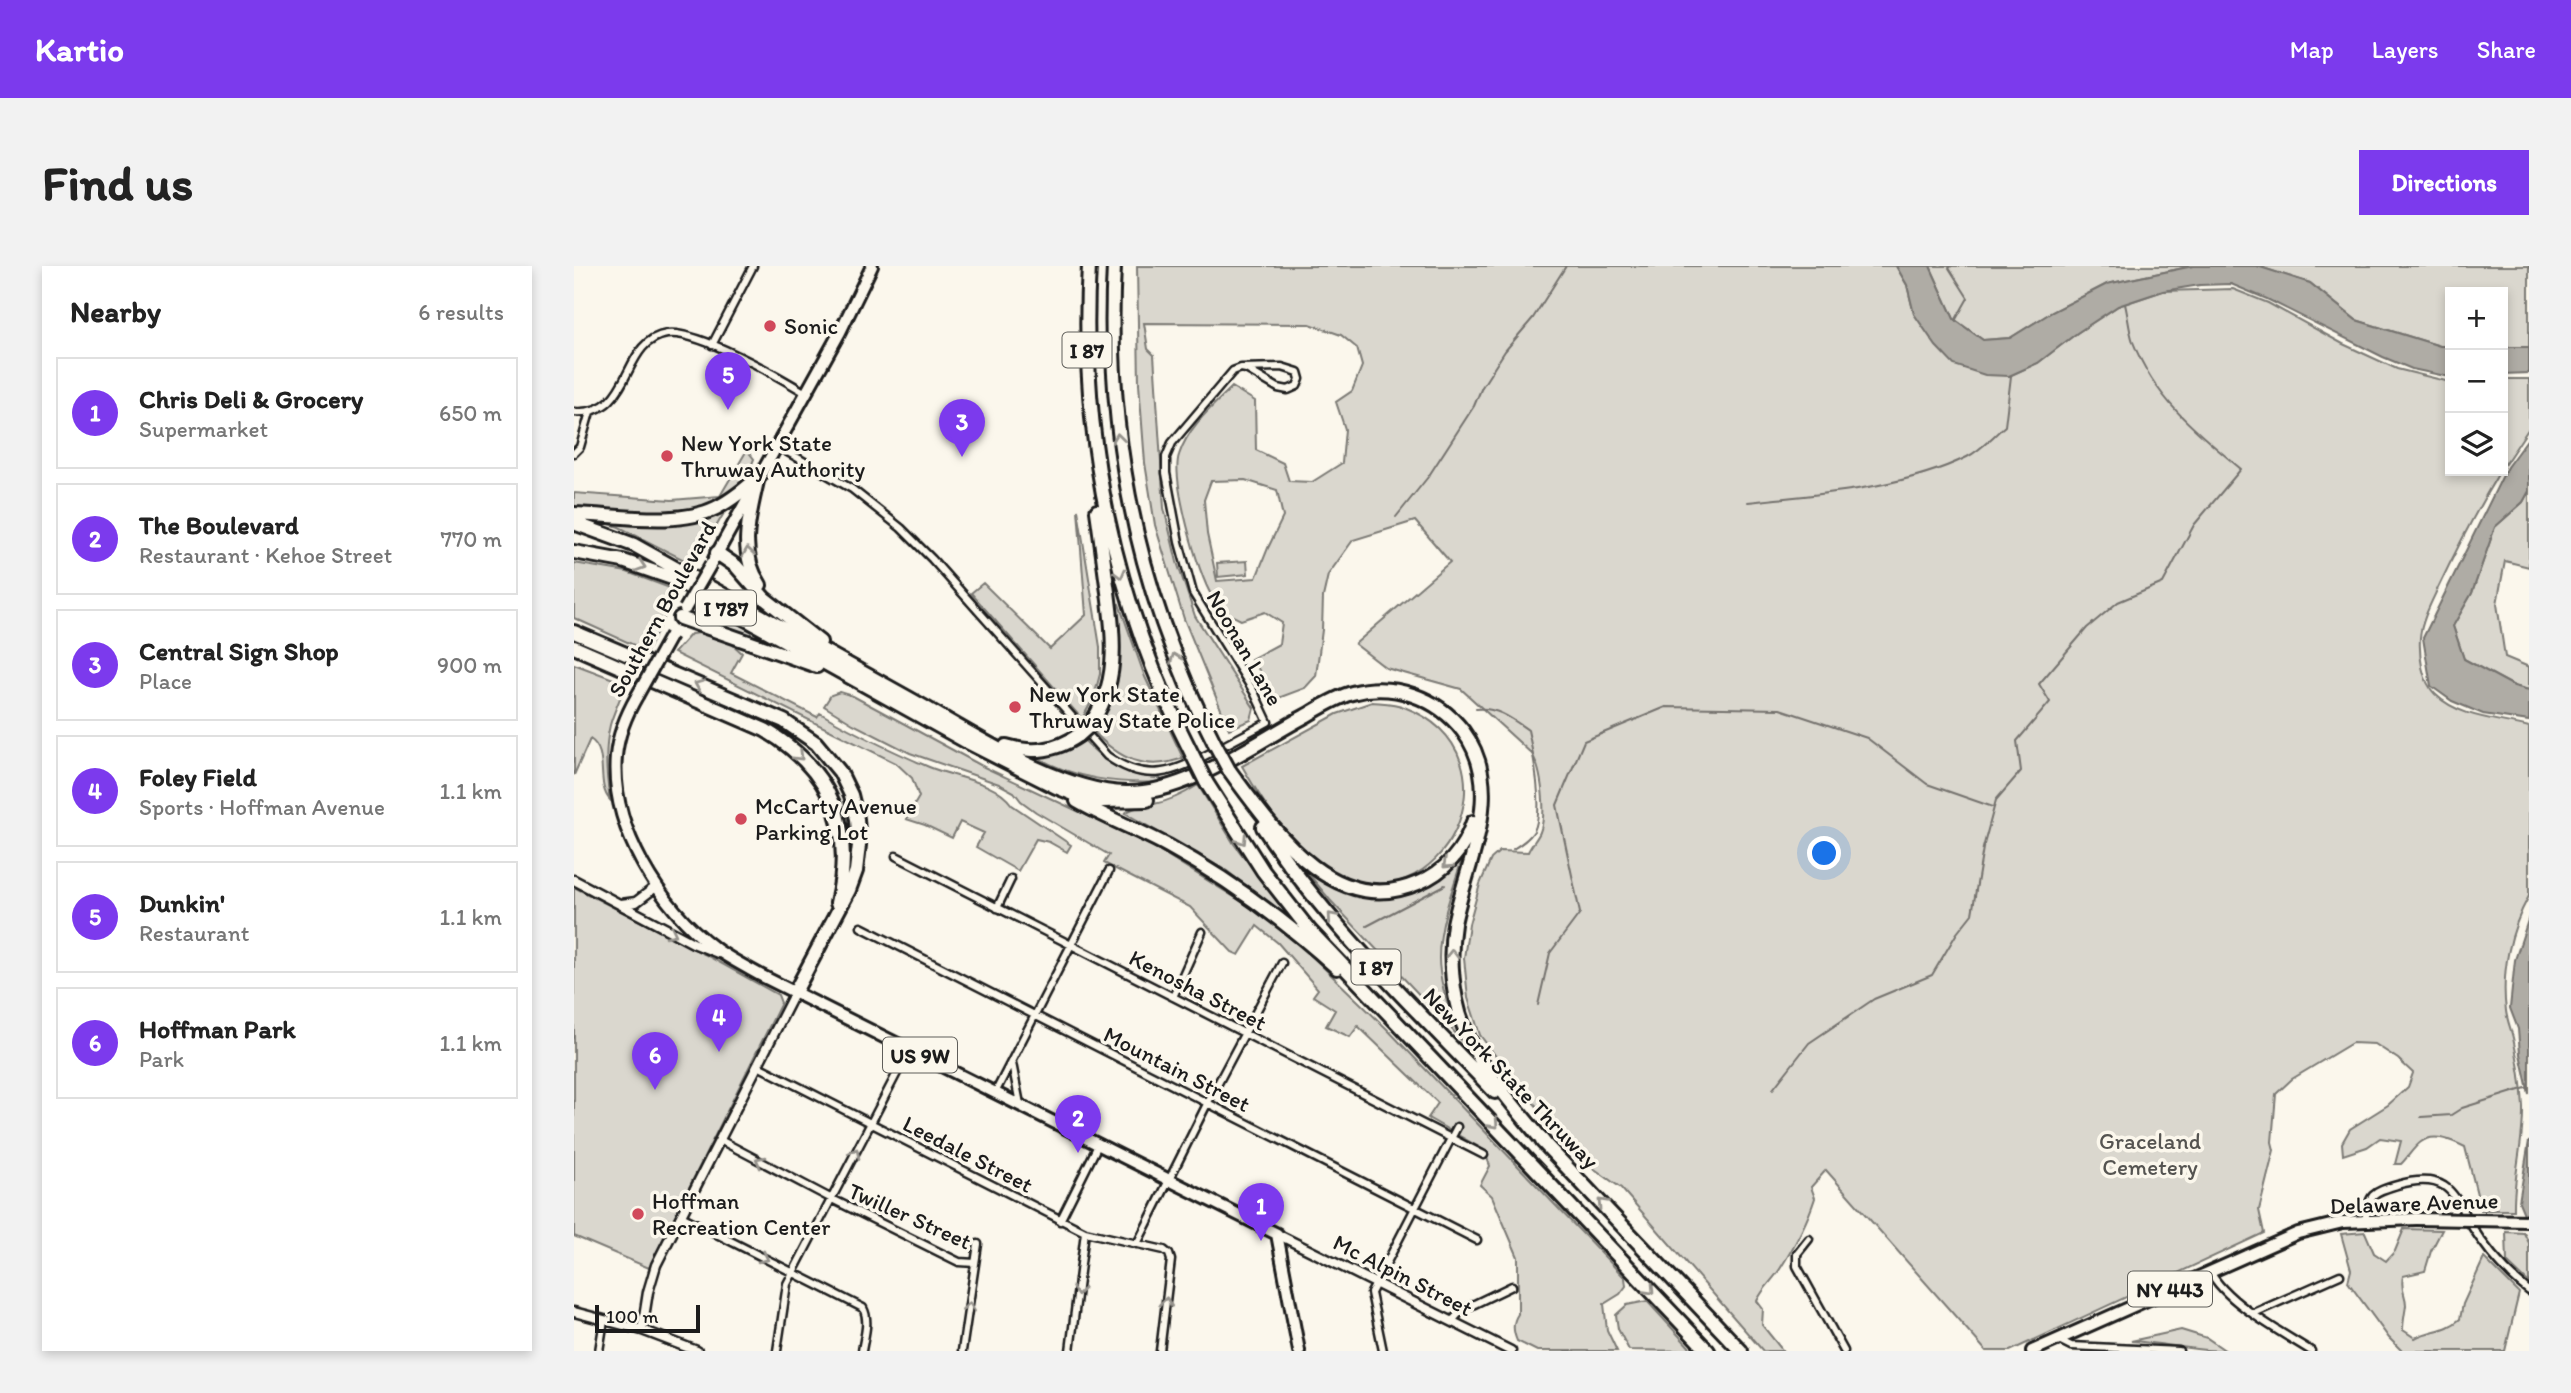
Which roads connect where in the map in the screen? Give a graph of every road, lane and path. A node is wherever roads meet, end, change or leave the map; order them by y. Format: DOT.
graph roads {
  1 [pos="753,266"];
  2 [pos="872,266"];
  3 [pos="1089,266"];
  4 [pos="1114,266"];
  5 [pos="712,345"];
  6 [pos="1241,368"];
  7 [pos="806,393"];
  8 [pos="574,412"];
  9 [pos="590,412"];
  10 [pos="1093,435"];
  11 [pos="776,446"];
  12 [pos="574,453"];
  13 [pos="758,479"];
  14 [pos="574,513"];
  15 [pos="574,523"];
  16 [pos="574,552"];
  17 [pos="714,559"];
  18 [pos="781,610"];
  19 [pos="683,614"];
  20 [pos="574,632"];
  21 [pos="574,647"];
  22 [pos="860,671"];
  23 [pos="869,688"];
  24 [pos="967,730"];
  25 [pos="1229,770"];
  26 [pos="1044,782"];
  27 [pos="896,856"];
  28 [pos="1110,871"];
  29 [pos="1011,879"];
  30 [pos="574,880"];
  31 [pos="657,886"];
  32 [pos="621,904"];
  33 [pos="997,908"];
  34 [pos="833,917"];
  35 [pos="861,927"];
  36 [pos="1202,932"];
  37 [pos="1070,945"];
  38 [pos="727,956"];
  39 [pos="1282,963"];
  40 [pos="795,992"];
  41 [pos="1173,997"];
  42 [pos="1035,1016"];
  43 [pos="1244,1033"];
  44 [pos="909,1050"];
  45 [pos="1012,1063"];
  46 [pos="758,1066"];
  47 [pos="1447,1074"];
  48 [pos="995,1093"];
  49 [pos="1207,1104"];
  50 [pos="1020,1106"];
  51 [pos="870,1123"];
  52 [pos="1457,1127"];
  53 [pos="1451,1139"];
  54 [pos="720,1140"];
  55 [pos="1098,1145"];
  56 [pos="1546,1145"];
  57 [pos="1484,1155"];
  58 [pos="1168,1179"];
  59 [pos="832,1199"];
  60 [pos="1415,1209"];
  61 [pos="681,1216"];
  62 [pos="2365,1220"];
  63 [pos="1060,1221"];
  64 [pos="2529,1222"];
  65 [pos="1085,1232"];
  66 [pos="1277,1234"];
  67 [pos="1809,1239"];
  68 [pos="1477,1240"];
  69 [pos="978,1244"];
  70 [pos="1137,1244"];
  71 [pos="975,1263"];
  72 [pos="2210,1271"];
  73 [pos="794,1273"];
  74 [pos="2340,1275"];
  75 [pos="1376,1283"];
  76 [pos="1512,1286"];
  77 [pos="2529,1291"];
  78 [pos="574,1312"];
  79 [pos="2254,1313"];
  80 [pos="604,1320"];
  81 [pos="1452,1321"];
  82 [pos="642,1330"];
  83 [pos="2058,1339"];
  84 [pos="599,1351"];
  85 [pos="694,1351"];
  86 [pos="777,1351"];
  87 [pos="862,1351"];
  88 [pos="962,1351"];
  89 [pos="1070,1351"];
  90 [pos="1160,1351"];
  91 [pos="1299,1351"];
  92 [pos="1383,1351"];
  93 [pos="1511,1351"];
  94 [pos="1708,1351"];
  95 [pos="1741,1351"];
  96 [pos="1844,1351"];
  97 [pos="2032,1351"];
  98 [pos="2179,1351"];
  99 [pos="2311,1351"];
  1 -- 5 [label="street"];
  2 -- 7 [label="main road, Southern Boulevard / US 9W"];
  3 -- 10 [label="highway, New York State Thruway / I 87"];
  25 -- 4 [label="highway, New York State Thruway / I 87, one-way, bridge"];
  5 -- 7 [label="street"];
  5 -- 9 [label="street"];
  6 -- 6 [label="street"];
  6 -- 11 [label="street, Noonan Lane"];
  7 -- 11 [label="main road, Southern Boulevard / US 9W"];
  8 -- 9 [label="street"];
  9 -- 12 [label="street"];
  10 -- 24 [label="highway"];
  10 -- 47 [label="highway, New York State Thruway / I 87, one-way, bridge"];
  11 -- 13 [label="main road, Southern Boulevard / US 9W"];
  13 -- 14 [label="highway"];
  13 -- 17 [label="main road, Southern Boulevard / US 9W"];
  18 -- 13 [label="highway, one-way"];
  15 -- 22 [label="highway, I 787"];
  16 -- 23 [label="highway, I 787, one-way"];
  17 -- 18 [label="highway"];
  17 -- 19 [label="main road, Southern Boulevard / US 9W, bridge"];
  18 -- 22 [label="highway"];
  19 -- 23 [label="highway"];
  19 -- 31 [label="main road, Southern Boulevard / US 9W, bridge"];
  34 -- 20 [label="highway, one-way"];
  21 -- 34 [label="highway, one-way"];
  22 -- 24 [label="highway, I 787"];
  23 -- 26 [label="highway, I 787"];
  56 -- 24 [label="highway, one-way"];
  26 -- 25 [label="highway, one-way"];
  56 -- 25 [label="highway, New York State Thruway / I 87, one-way"];
  26 -- 47 [label="highway"];
  27 -- 33 [label="street, Kenosha Street"];
  28 -- 37 [label="street"];
  29 -- 33 [label="street"];
  30 -- 32 [label="street"];
  31 -- 32 [label="street"];
  31 -- 38 [label="main road, Southern Boulevard / US 9W"];
  32 -- 38 [label="street, one-way"];
  33 -- 37 [label="street, Kenosha Street"];
  34 -- 40 [label="highway"];
  35 -- 42 [label="street, Mountain Street"];
  36 -- 41 [label="street"];
  37 -- 41 [label="street, Kenosha Street"];
  37 -- 42 [label="street"];
  38 -- 40 [label="main road, Southern Boulevard / US 9W"];
  39 -- 43 [label="street"];
  40 -- 44 [label="main road, US 9W"];
  40 -- 46 [label="street"];
  41 -- 43 [label="street, Kenosha Street"];
  42 -- 45 [label="street"];
  42 -- 49 [label="street, Mountain Street"];
  43 -- 49 [label="street"];
  43 -- 53 [label="street, Kenosha Street"];
  44 -- 48 [label="main road, US 9W"];
  44 -- 51 [label="street"];
  45 -- 48 [label="street"];
  45 -- 50 [label="street"];
  46 -- 51 [label="street, Leedale Street"];
  46 -- 54 [label="street"];
  47 -- 94 [label="highway, New York State Thruway / I 87, one-way"];
  48 -- 50 [label="main road, US 9W"];
  49 -- 58 [label="street"];
  49 -- 60 [label="street, Mountain Street"];
  50 -- 55 [label="main road, US 9W"];
  59 -- 51 [label="street, one-way"];
  51 -- 63 [label="street, Leedale Street"];
  52 -- 53 [label="street"];
  53 -- 57 [label="street, Kenosha Street"];
  53 -- 60 [label="street"];
  59 -- 54 [label="street, Twiller Street, one-way"];
  54 -- 61 [label="street"];
  55 -- 58 [label="main road, US 9W"];
  55 -- 63 [label="street"];
  95 -- 56 [label="highway, New York State Thruway / I 87, one-way"];
  58 -- 66 [label="main road, US 9W"];
  58 -- 70 [label="street"];
  59 -- 71 [label="street, Twiller Street"];
  59 -- 73 [label="street"];
  60 -- 68 [label="street, Mountain Street"];
  60 -- 75 [label="street"];
  61 -- 73 [label="street, one-way"];
  61 -- 82 [label="street"];
  62 -- 64 [label="main road, Delaware Avenue / NY 443, bridge"];
  62 -- 72 [label="main road, Delaware Avenue / NY 443"];
  62 -- 77 [label="street"];
  63 -- 65 [label="street, Leedale Street"];
  65 -- 70 [label="street, Leedale Street"];
  65 -- 89 [label="street, one-way"];
  66 -- 75 [label="street, Mc Alpin Street"];
  66 -- 91 [label="main road"];
  67 -- 96 [label="street"];
  69 -- 71 [label="street"];
  90 -- 70 [label="street, Leedale Street, one-way"];
  88 -- 71 [label="street, one-way"];
  72 -- 79 [label="street"];
  72 -- 83 [label="main road, Delaware Avenue / NY 443"];
  73 -- 86 [label="street"];
  73 -- 87 [label="street"];
  74 -- 79 [label="street"];
  75 -- 81 [label="street, Mc Alpin Street"];
  75 -- 92 [label="street"];
  76 -- 81 [label="street"];
  78 -- 80 [label="street"];
  79 -- 99 [label="street"];
  80 -- 82 [label="street"];
  80 -- 84 [label="street"];
  81 -- 93 [label="street, Mc Alpin Street"];
  82 -- 85 [label="street"];
  83 -- 97 [label="main road, Delaware Avenue / NY 443"];
  83 -- 98 [label="street"];
}
